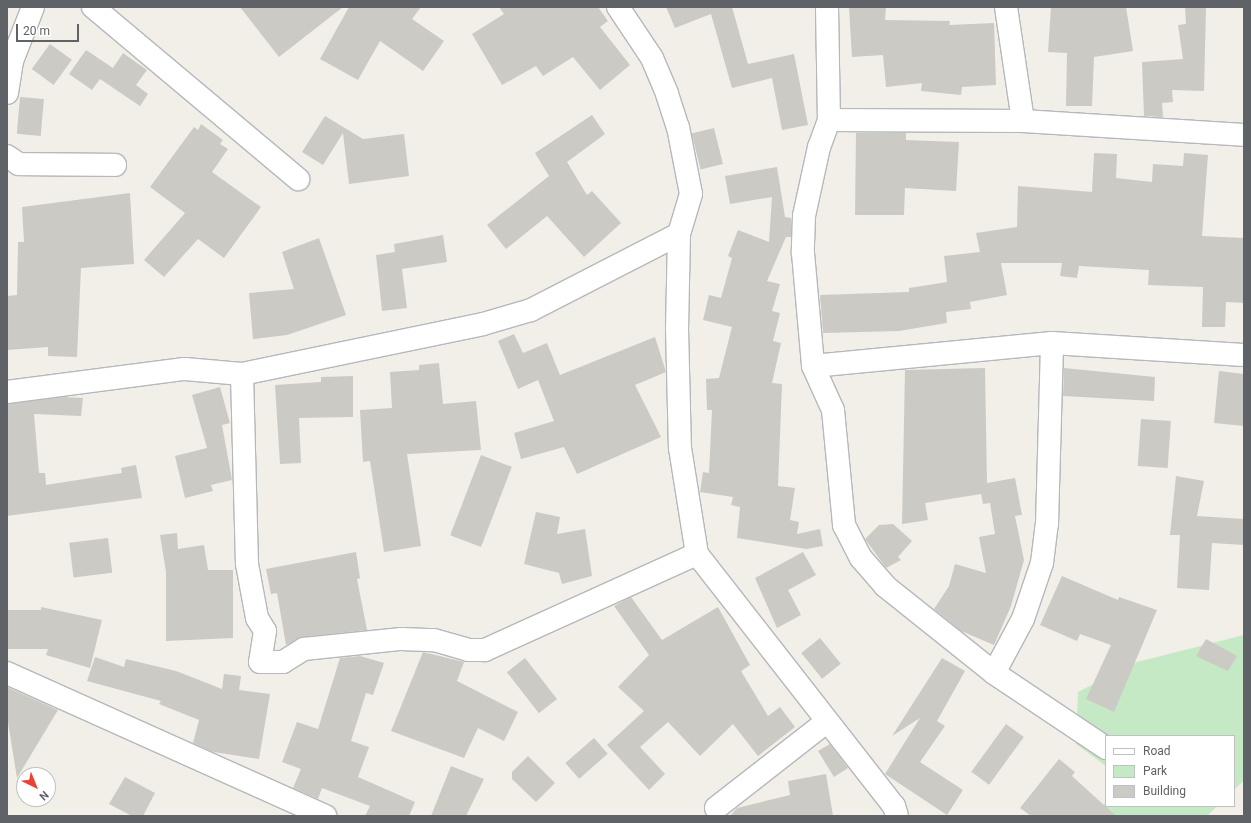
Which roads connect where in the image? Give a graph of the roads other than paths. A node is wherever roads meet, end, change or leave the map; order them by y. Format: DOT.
graph roads {
  1 [pos="33,7"];
  2 [pos="93,7"];
  3 [pos="618,7"];
  4 [pos="827,7"];
  5 [pos="1006,7"];
  6 [pos="7,93"];
  7 [pos="829,120"];
  8 [pos="1024,121"];
  9 [pos="1244,135"];
  10 [pos="7,156"];
  11 [pos="115,165"];
  12 [pos="298,179"];
  13 [pos="679,234"];
  14 [pos="1052,343"];
  15 [pos="1244,355"];
  16 [pos="813,366"];
  17 [pos="242,374"];
  18 [pos="7,392"];
  19 [pos="697,554"];
  20 [pos="7,673"];
  21 [pos="994,673"];
  22 [pos="826,722"];
  23 [pos="1105,747"];
  24 [pos="716,808"];
  25 [pos="325,816"];
  26 [pos="897,816"];
  1 -- 6 [label="street"];
  2 -- 12 [label="street"];
  3 -- 13 [label="street"];
  4 -- 7 [label="street"];
  5 -- 8 [label="street"];
  7 -- 8 [label="street"];
  7 -- 16 [label="street"];
  8 -- 9 [label="street"];
  10 -- 11 [label="street"];
  13 -- 17 [label="street"];
  13 -- 19 [label="street"];
  14 -- 15 [label="street"];
  14 -- 16 [label="street"];
  14 -- 21 [label="street"];
  16 -- 21 [label="street"];
  17 -- 18 [label="street"];
  17 -- 19 [label="street"];
  19 -- 22 [label="street"];
  20 -- 25 [label="street"];
  21 -- 23 [label="street"];
  22 -- 24 [label="street"];
  22 -- 26 [label="street"];
}
